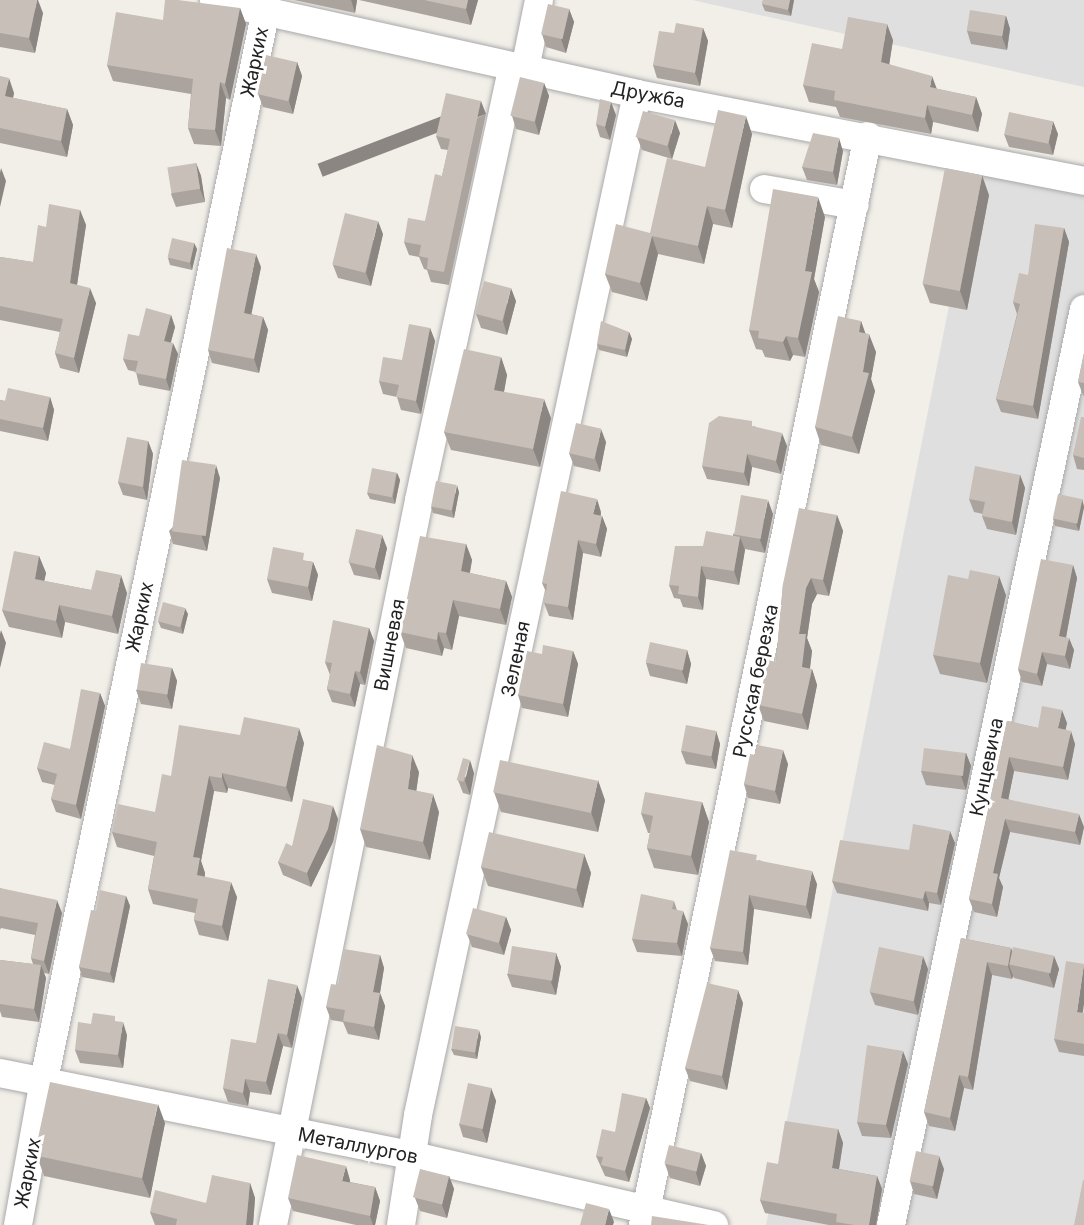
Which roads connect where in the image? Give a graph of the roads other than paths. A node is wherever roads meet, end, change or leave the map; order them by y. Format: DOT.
graph roads {
  1 [pos="214,0"];
  2 [pos="539,0"];
  3 [pos="266,10"];
  4 [pos="519,68"];
  5 [pos="637,94"];
  6 [pos="868,136"];
  7 [pos="1084,181"];
  8 [pos="764,189"];
  9 [pos="855,205"];
  10 [pos="1084,309"];
  11 [pos="0,1073"];
  12 [pos="44,1080"];
  13 [pos="293,1133"];
  14 [pos="414,1156"];
  15 [pos="644,1218"];
  16 [pos="18,1225"];
  17 [pos="273,1225"];
  18 [pos="401,1225"];
  19 [pos="714,1225"];
  20 [pos="891,1225"];
  1 -- 3 [label="street, Дружба"];
  2 -- 4 [label="street, Вишневая"];
  3 -- 4 [label="street, Дружба"];
  3 -- 12 [label="street, Жарких"];
  4 -- 5 [label="street, Дружба"];
  4 -- 13 [label="street, Вишневая"];
  5 -- 6 [label="street, Дружба"];
  5 -- 14 [label="street, Зеленая"];
  6 -- 7 [label="street, Дружба"];
  6 -- 9 [label="street, Русская березка"];
  8 -- 9 [label="street"];
  9 -- 15 [label="street, Русская березка"];
  10 -- 20 [label="street, Кунцевича"];
  11 -- 12 [label="street, Металлургов"];
  12 -- 13 [label="street, Металлургов"];
  12 -- 16 [label="street, Жарких"];
  13 -- 14 [label="street, Металлургов"];
  13 -- 17 [label="street, Вишневая"];
  14 -- 15 [label="street, Металлургов"];
  14 -- 18 [label="street, Зеленая"];
  15 -- 19 [label="street, Металлургов"];
}
